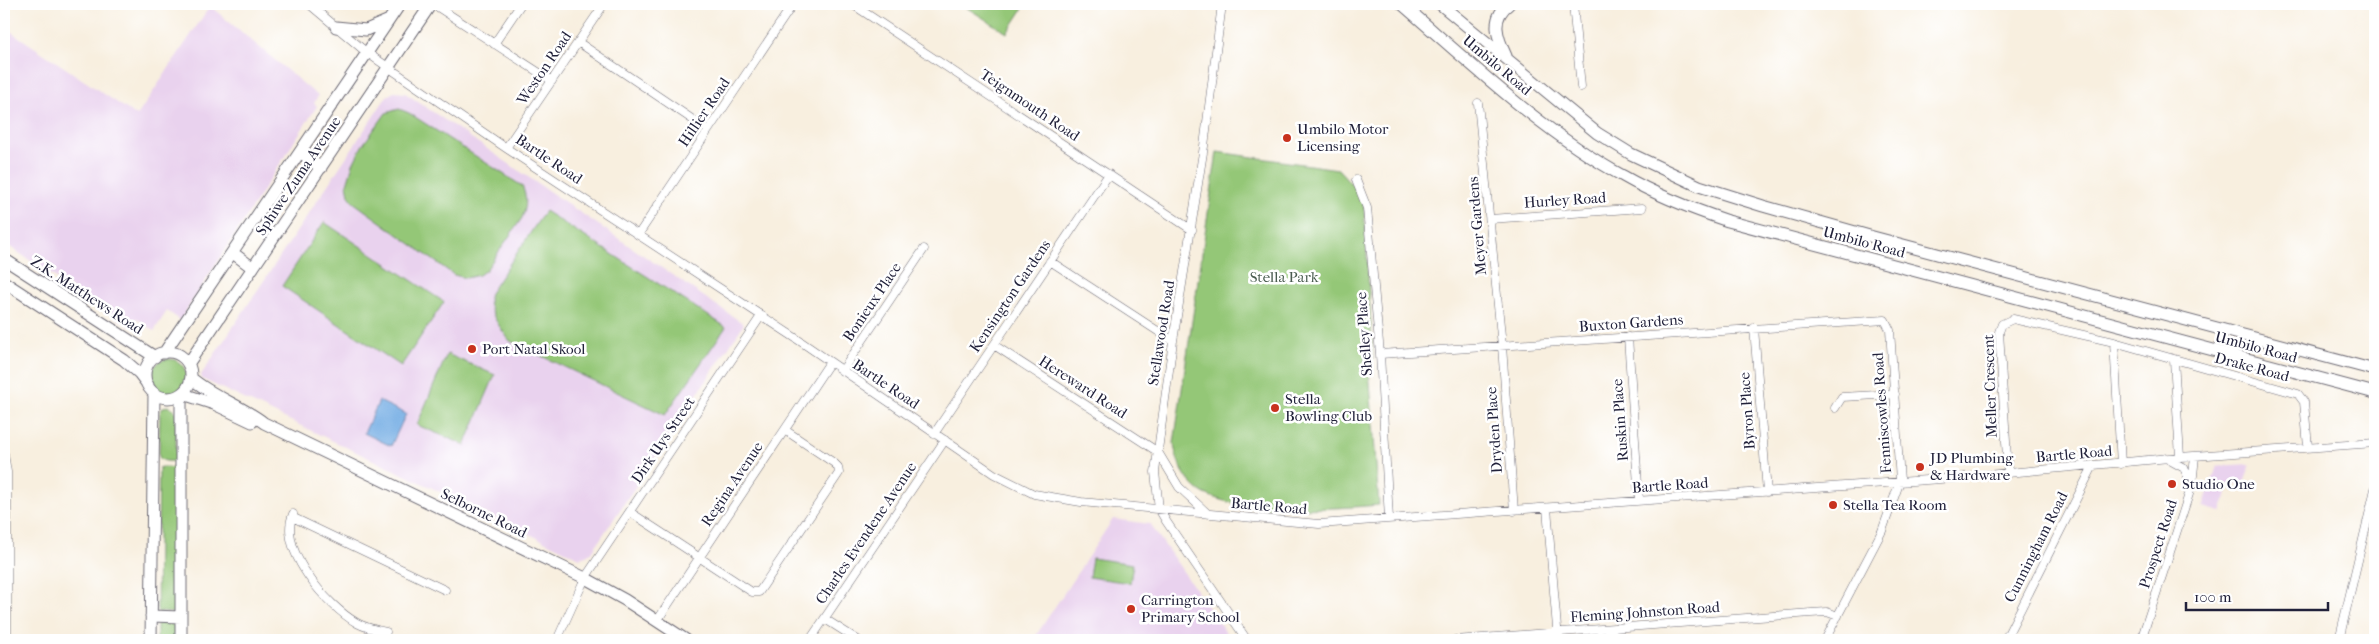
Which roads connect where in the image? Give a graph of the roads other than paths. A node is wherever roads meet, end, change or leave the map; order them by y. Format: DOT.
graph roads {
  1 [pos="309,4"];
  2 [pos="400,4"];
  3 [pos="432,4"];
  4 [pos="521,4"];
  5 [pos="604,4"];
  6 [pos="793,4"];
  7 [pos="852,4"];
  8 [pos="1222,4"];
  9 [pos="1402,4"];
  10 [pos="1440,4"];
  11 [pos="1509,4"];
  12 [pos="1573,4"];
  13 [pos="389,20"];
  14 [pos="336,28"];
  15 [pos="578,42"];
  16 [pos="494,44"];
  17 [pos="366,52"];
  18 [pos="1507,60"];
  19 [pos="389,67"];
  20 [pos="552,81"];
  21 [pos="1581,88"];
  22 [pos="1478,103"];
  23 [pos="708,130"];
  24 [pos="506,148"];
  25 [pos="300,152"];
  26 [pos="321,168"];
  27 [pos="1109,174"];
  28 [pos="1356,180"];
  29 [pos="1642,208"];
  30 [pos="1490,219"];
  31 [pos="1192,230"];
  32 [pos="638,235"];
  33 [pos="924,249"];
  34 [pos="233,253"];
  35 [pos="4,259"];
  36 [pos="1050,261"];
  37 [pos="253,268"];
  38 [pos="4,282"];
  39 [pos="761,316"];
  40 [pos="1884,320"];
  41 [pos="1754,328"];
  42 [pos="1628,337"];
  43 [pos="1173,341"];
  44 [pos="2114,342"];
  45 [pos="994,345"];
  46 [pos="1502,346"];
  47 [pos="1380,354"];
  48 [pos="160,355"];
  49 [pos="2174,360"];
  50 [pos="830,362"];
  51 [pos="188,364"];
  52 [pos="2375,370"];
  53 [pos="842,371"];
  54 [pos="191,378"];
  55 [pos="151,389"];
  56 [pos="2375,393"];
  57 [pos="182,394"];
  58 [pos="1894,394"];
  59 [pos="1835,408"];
  60 [pos="264,423"];
  61 [pos="785,430"];
  62 [pos="934,434"];
  63 [pos="945,440"];
  64 [pos="2375,443"];
  65 [pos="2308,447"];
  66 [pos="1158,452"];
  67 [pos="4,454"];
  68 [pos="2195,456"];
  69 [pos="2180,457"];
  70 [pos="2166,458"];
  71 [pos="2122,464"];
  72 [pos="2093,466"];
  73 [pos="2008,473"];
  74 [pos="1900,481"];
  75 [pos="2192,485"];
  76 [pos="2375,489"];
  77 [pos="1767,492"];
  78 [pos="1639,500"];
  79 [pos="1547,508"];
  80 [pos="1160,509"];
  81 [pos="1514,511"];
  82 [pos="630,512"];
  83 [pos="1208,514"];
  84 [pos="1389,519"];
  85 [pos="700,558"];
  86 [pos="586,578"];
  87 [pos="445,590"];
  88 [pos="5,597"];
  89 [pos="151,616"];
  90 [pos="1838,616"];
  91 [pos="180,617"];
  92 [pos="825,619"];
  93 [pos="657,621"];
  94 [pos="386,632"];
  95 [pos="1558,636"];
  96 [pos="7,640"];
  97 [pos="151,640"];
  98 [pos="180,640"];
  99 [pos="557,640"];
  100 [pos="686,640"];
  101 [pos="810,640"];
  102 [pos="858,640"];
  103 [pos="1247,640"];
  104 [pos="1455,640"];
  105 [pos="1825,640"];
  106 [pos="2005,640"];
  107 [pos="2141,640"];
  108 [pos="2339,640"];
  1 -- 14 [label="street, Bartle Road"];
  2 -- 13 [label="street, Sphiwe Zuma Avenue"];
  3 -- 16 [label="street"];
  3 -- 19 [label="street, Sphiwe Zuma Avenue"];
  4 -- 16 [label="street"];
  5 -- 15 [label="street, Weston Road"];
  6 -- 23 [label="street, Hillier Road"];
  7 -- 27 [label="street, Teignmouth Road"];
  8 -- 31 [label="street, Stellawood Road"];
  9 -- 56 [label="street, Umbilo Road"];
  10 -- 18 [label="street, Umbilo Road"];
  11 -- 18 [label="street"];
  12 -- 21 [label="street"];
  13 -- 14 [label="street"];
  13 -- 17 [label="street, Sphiwe Zuma Avenue"];
  14 -- 17 [label="street, Bartle Road"];
  15 -- 20 [label="street, Weston Road"];
  15 -- 23 [label="street"];
  16 -- 20 [label="street"];
  17 -- 19 [label="street, Bartle Road"];
  17 -- 25 [label="street, Sphiwe Zuma Avenue"];
  18 -- 52 [label="street, Umbilo Road"];
  19 -- 24 [label="street, Bartle Road"];
  19 -- 26 [label="street, Sphiwe Zuma Avenue"];
  20 -- 24 [label="street, Weston Road"];
  22 -- 30 [label="street, Meyer Gardens"];
  23 -- 32 [label="street, Hillier Road"];
  24 -- 32 [label="street, Bartle Road"];
  25 -- 26 [label="street"];
  25 -- 34 [label="street, Sphiwe Zuma Avenue"];
  26 -- 37 [label="street, Sphiwe Zuma Avenue"];
  27 -- 31 [label="street, Teignmouth Road"];
  27 -- 36 [label="street, Kensington Gardens"];
  28 -- 47 [label="street, Shelley Place"];
  29 -- 30 [label="street, Hurley Road"];
  30 -- 46 [label="street, Meyer Gardens"];
  31 -- 43 [label="street, Stellawood Road"];
  32 -- 39 [label="street, Bartle Road"];
  33 -- 53 [label="street, Bonieux Place"];
  34 -- 37 [label="street"];
  34 -- 48 [label="street, Sphiwe Zuma Avenue"];
  35 -- 48 [label="street, Z.K. Matthews Road"];
  36 -- 43 [label="street"];
  36 -- 45 [label="street, Kensington Gardens"];
  37 -- 51 [label="street, Sphiwe Zuma Avenue"];
  38 -- 55 [label="street"];
  39 -- 50 [label="street, Bartle Road"];
  39 -- 82 [label="street, Dirk Uys Street"];
  40 -- 41 [label="street, Buxton Gardens"];
  40 -- 58 [label="street, Fenniscowles Road"];
  41 -- 42 [label="street, Buxton Gardens"];
  41 -- 77 [label="street, Byron Place"];
  42 -- 46 [label="street, Buxton Gardens"];
  42 -- 78 [label="street, Ruskin Place"];
  43 -- 66 [label="street, Stellawood Road"];
  44 -- 49 [label="street"];
  44 -- 71 [label="street"];
  44 -- 73 [label="street, Meller Crescent"];
  45 -- 62 [label="street, Kensington Gardens"];
  45 -- 66 [label="street, Hereward Road"];
  46 -- 47 [label="street, Buxton Gardens"];
  46 -- 81 [label="street, Dryden Place"];
  47 -- 84 [label="street, Shelley Place"];
  48 -- 51 [label="street"];
  48 -- 55 [label="street"];
  49 -- 65 [label="street, Drake Road"];
  49 -- 69 [label="street"];
  50 -- 53 [label="street, Bartle Road"];
  50 -- 61 [label="street, Regina Avenue"];
  51 -- 54 [label="street"];
  53 -- 62 [label="street, Bartle Road"];
  54 -- 57 [label="street"];
  54 -- 60 [label="street, Selborne Road"];
  55 -- 57 [label="street"];
  55 -- 89 [label="street"];
  57 -- 60 [label="street, Selborne Road"];
  57 -- 91 [label="street"];
  58 -- 59 [label="street"];
  58 -- 74 [label="street, Fenniscowles Road"];
  60 -- 86 [label="street, Selborne Road"];
  61 -- 85 [label="street, Regina Avenue"];
  61 -- 85 [label="street"];
  62 -- 63 [label="street, Bartle Road"];
  63 -- 80 [label="street, Bartle Road"];
  63 -- 92 [label="street, Charles Evendene Avenue"];
  64 -- 65 [label="street, Bartle Road"];
  65 -- 68 [label="street, Bartle Road"];
  66 -- 80 [label="street, Stellawood Road"];
  66 -- 83 [label="street"];
  67 -- 88 [label="street"];
  68 -- 69 [label="street, Bartle Road"];
  68 -- 75 [label="street, Prospect Road"];
  69 -- 70 [label="street, Bartle Road"];
  70 -- 71 [label="street, Bartle Road"];
  70 -- 75 [label="street"];
  71 -- 72 [label="street, Bartle Road"];
  72 -- 73 [label="street, Bartle Road"];
  72 -- 106 [label="street, Cunningham Road"];
  73 -- 74 [label="street, Bartle Road"];
  74 -- 77 [label="street, Bartle Road"];
  74 -- 90 [label="street, Fenniscowles Road"];
  75 -- 107 [label="street, Prospect Road"];
  76 -- 108 [label="street"];
  77 -- 78 [label="street, Bartle Road"];
  78 -- 79 [label="street, Bartle Road"];
  79 -- 81 [label="street, Bartle Road"];
  79 -- 95 [label="street"];
  80 -- 83 [label="street, Bartle Road"];
  80 -- 103 [label="street, Stellawood Road"];
  81 -- 84 [label="street, Bartle Road"];
  82 -- 85 [label="street"];
  82 -- 86 [label="street, Dirk Uys Street"];
  83 -- 84 [label="street, Bartle Road"];
  85 -- 93 [label="street, Regina Avenue"];
  86 -- 93 [label="street, Selborne Road"];
  86 -- 99 [label="street, Dirk Uys Street"];
  87 -- 94 [label="street"];
  88 -- 96 [label="street"];
  89 -- 91 [label="street"];
  89 -- 97 [label="street"];
  90 -- 95 [label="street, Fleming Johnston Road"];
  90 -- 105 [label="street, Fenniscowles Road"];
  91 -- 98 [label="street"];
  92 -- 101 [label="street, Charles Evendene Avenue"];
  92 -- 102 [label="street"];
  93 -- 100 [label="street, Selborne Road"];
  95 -- 104 [label="street, Fleming Johnston Road"];
}
